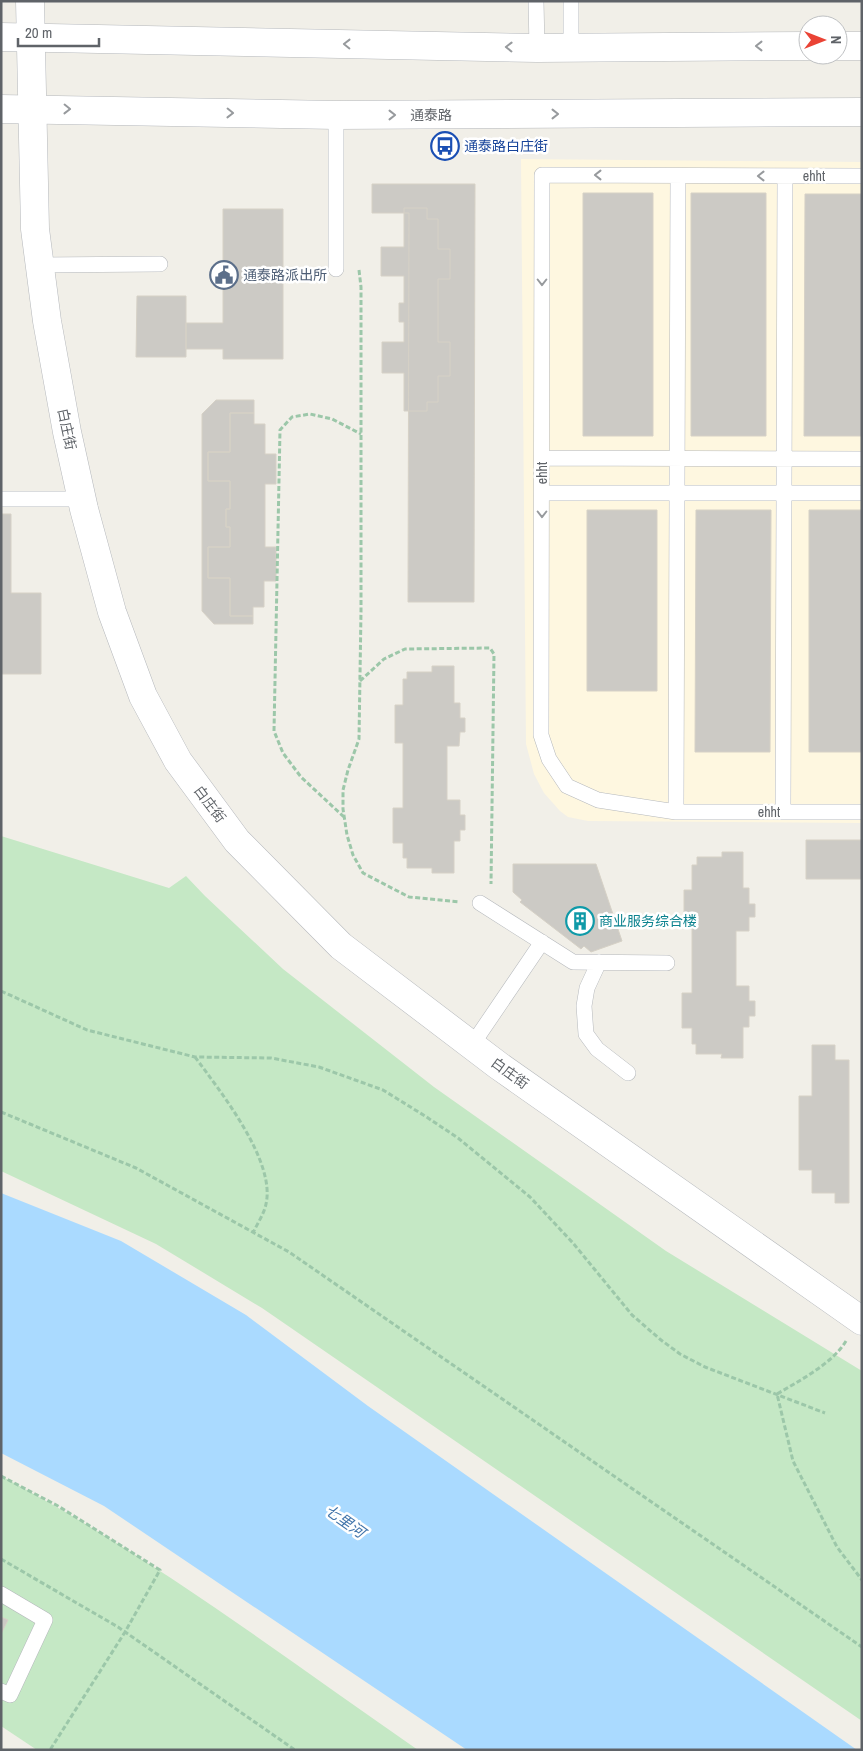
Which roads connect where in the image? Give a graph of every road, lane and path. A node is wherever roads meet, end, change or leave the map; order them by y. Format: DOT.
graph roads {
  1 [pos="30,1"];
  2 [pos="536,1"];
  3 [pos="571,1"];
  4 [pos="1,37"];
  5 [pos="30,37"];
  6 [pos="798,46"];
  7 [pos="848,46"];
  8 [pos="862,46"];
  9 [pos="537,48"];
  10 [pos="571,48"];
  11 [pos="33,108"];
  12 [pos="1,109"];
  13 [pos="862,112"];
  14 [pos="336,115"];
  15 [pos="678,176"];
  16 [pos="786,176"];
  17 [pos="862,176"];
  18 [pos="336,235"];
  19 [pos="160,264"];
  20 [pos="39,265"];
  21 [pos="336,269"];
  22 [pos="361,434"];
  23 [pos="542,458"];
  24 [pos="678,458"];
  25 [pos="785,458"];
  26 [pos="862,458"];
  27 [pos="542,493"];
  28 [pos="678,493"];
  29 [pos="785,493"];
  30 [pos="862,493"];
  31 [pos="1,498"];
  32 [pos="82,499"];
  33 [pos="360,681"];
  34 [pos="676,812"];
  35 [pos="783,812"];
  36 [pos="862,812"];
  37 [pos="344,818"];
  38 [pos="485,906"];
  39 [pos="542,942"];
  40 [pos="599,962"];
  41 [pos="667,963"];
  42 [pos="1,991"];
  43 [pos="472,1045"];
  44 [pos="195,1057"];
  45 [pos="628,1072"];
  46 [pos="1,1112"];
  47 [pos="253,1232"];
  48 [pos="860,1320"];
  49 [pos="777,1394"];
  50 [pos="825,1413"];
  51 [pos="1,1476"];
  52 [pos="1,1559"];
  53 [pos="862,1580"];
  54 [pos="1,1594"];
  55 [pos="125,1632"];
  56 [pos="862,1647"];
  57 [pos="1,1691"];
  58 [pos="50,1750"];
  59 [pos="296,1750"];
  1 -- 5 [label="street, 白庄街"];
  2 -- 9 [label="lane"];
  3 -- 10 [label="lane"];
  4 -- 5 [label="street"];
  9 -- 5 [label="street, one-way"];
  5 -- 11 [label="street, 白庄街"];
  6 -- 10 [label="street, one-way"];
  7 -- 8 [label="street"];
  9 -- 10 [label="street"];
  11 -- 12 [label="street, 通泰路"];
  11 -- 14 [label="street, 通泰路, one-way"];
  11 -- 20 [label="street, 白庄街"];
  14 -- 13 [label="street, 通泰路, one-way"];
  14 -- 18 [label="lane"];
  16 -- 15 [label="lane, ehht, one-way"];
  15 -- 23 [label="lane, ehht, one-way"];
  15 -- 24 [label="lane"];
  16 -- 17 [label="lane, ehht"];
  16 -- 25 [label="lane"];
  18 -- 21 [label="lane"];
  18 -- 22 [label="path"];
  19 -- 20 [label="lane"];
  20 -- 32 [label="street, 白庄街"];
  22 -- 33 [label="path"];
  22 -- 37 [label="path"];
  23 -- 24 [label="lane"];
  23 -- 27 [label="lane, ehht"];
  24 -- 25 [label="lane"];
  24 -- 28 [label="lane"];
  25 -- 26 [label="lane"];
  25 -- 29 [label="lane"];
  27 -- 28 [label="lane"];
  27 -- 34 [label="lane, ehht, one-way"];
  28 -- 29 [label="lane"];
  28 -- 34 [label="lane"];
  29 -- 30 [label="lane"];
  29 -- 35 [label="lane"];
  31 -- 32 [label="lane"];
  32 -- 43 [label="street, 白庄街"];
  33 -- 37 [label="path"];
  33 -- 38 [label="path"];
  34 -- 35 [label="lane, ehht"];
  35 -- 36 [label="lane, ehht"];
  37 -- 38 [label="path"];
  38 -- 39 [label="lane"];
  39 -- 40 [label="lane"];
  39 -- 43 [label="lane"];
  40 -- 41 [label="lane"];
  40 -- 45 [label="lane"];
  42 -- 44 [label="path"];
  43 -- 48 [label="street, 白庄街"];
  44 -- 47 [label="path"];
  44 -- 49 [label="path"];
  46 -- 47 [label="path"];
  47 -- 56 [label="path"];
  48 -- 49 [label="path"];
  49 -- 50 [label="path"];
  49 -- 53 [label="path"];
  51 -- 55 [label="path"];
  52 -- 55 [label="path"];
  54 -- 57 [label="lane"];
  55 -- 58 [label="path"];
  55 -- 59 [label="path"];
}
